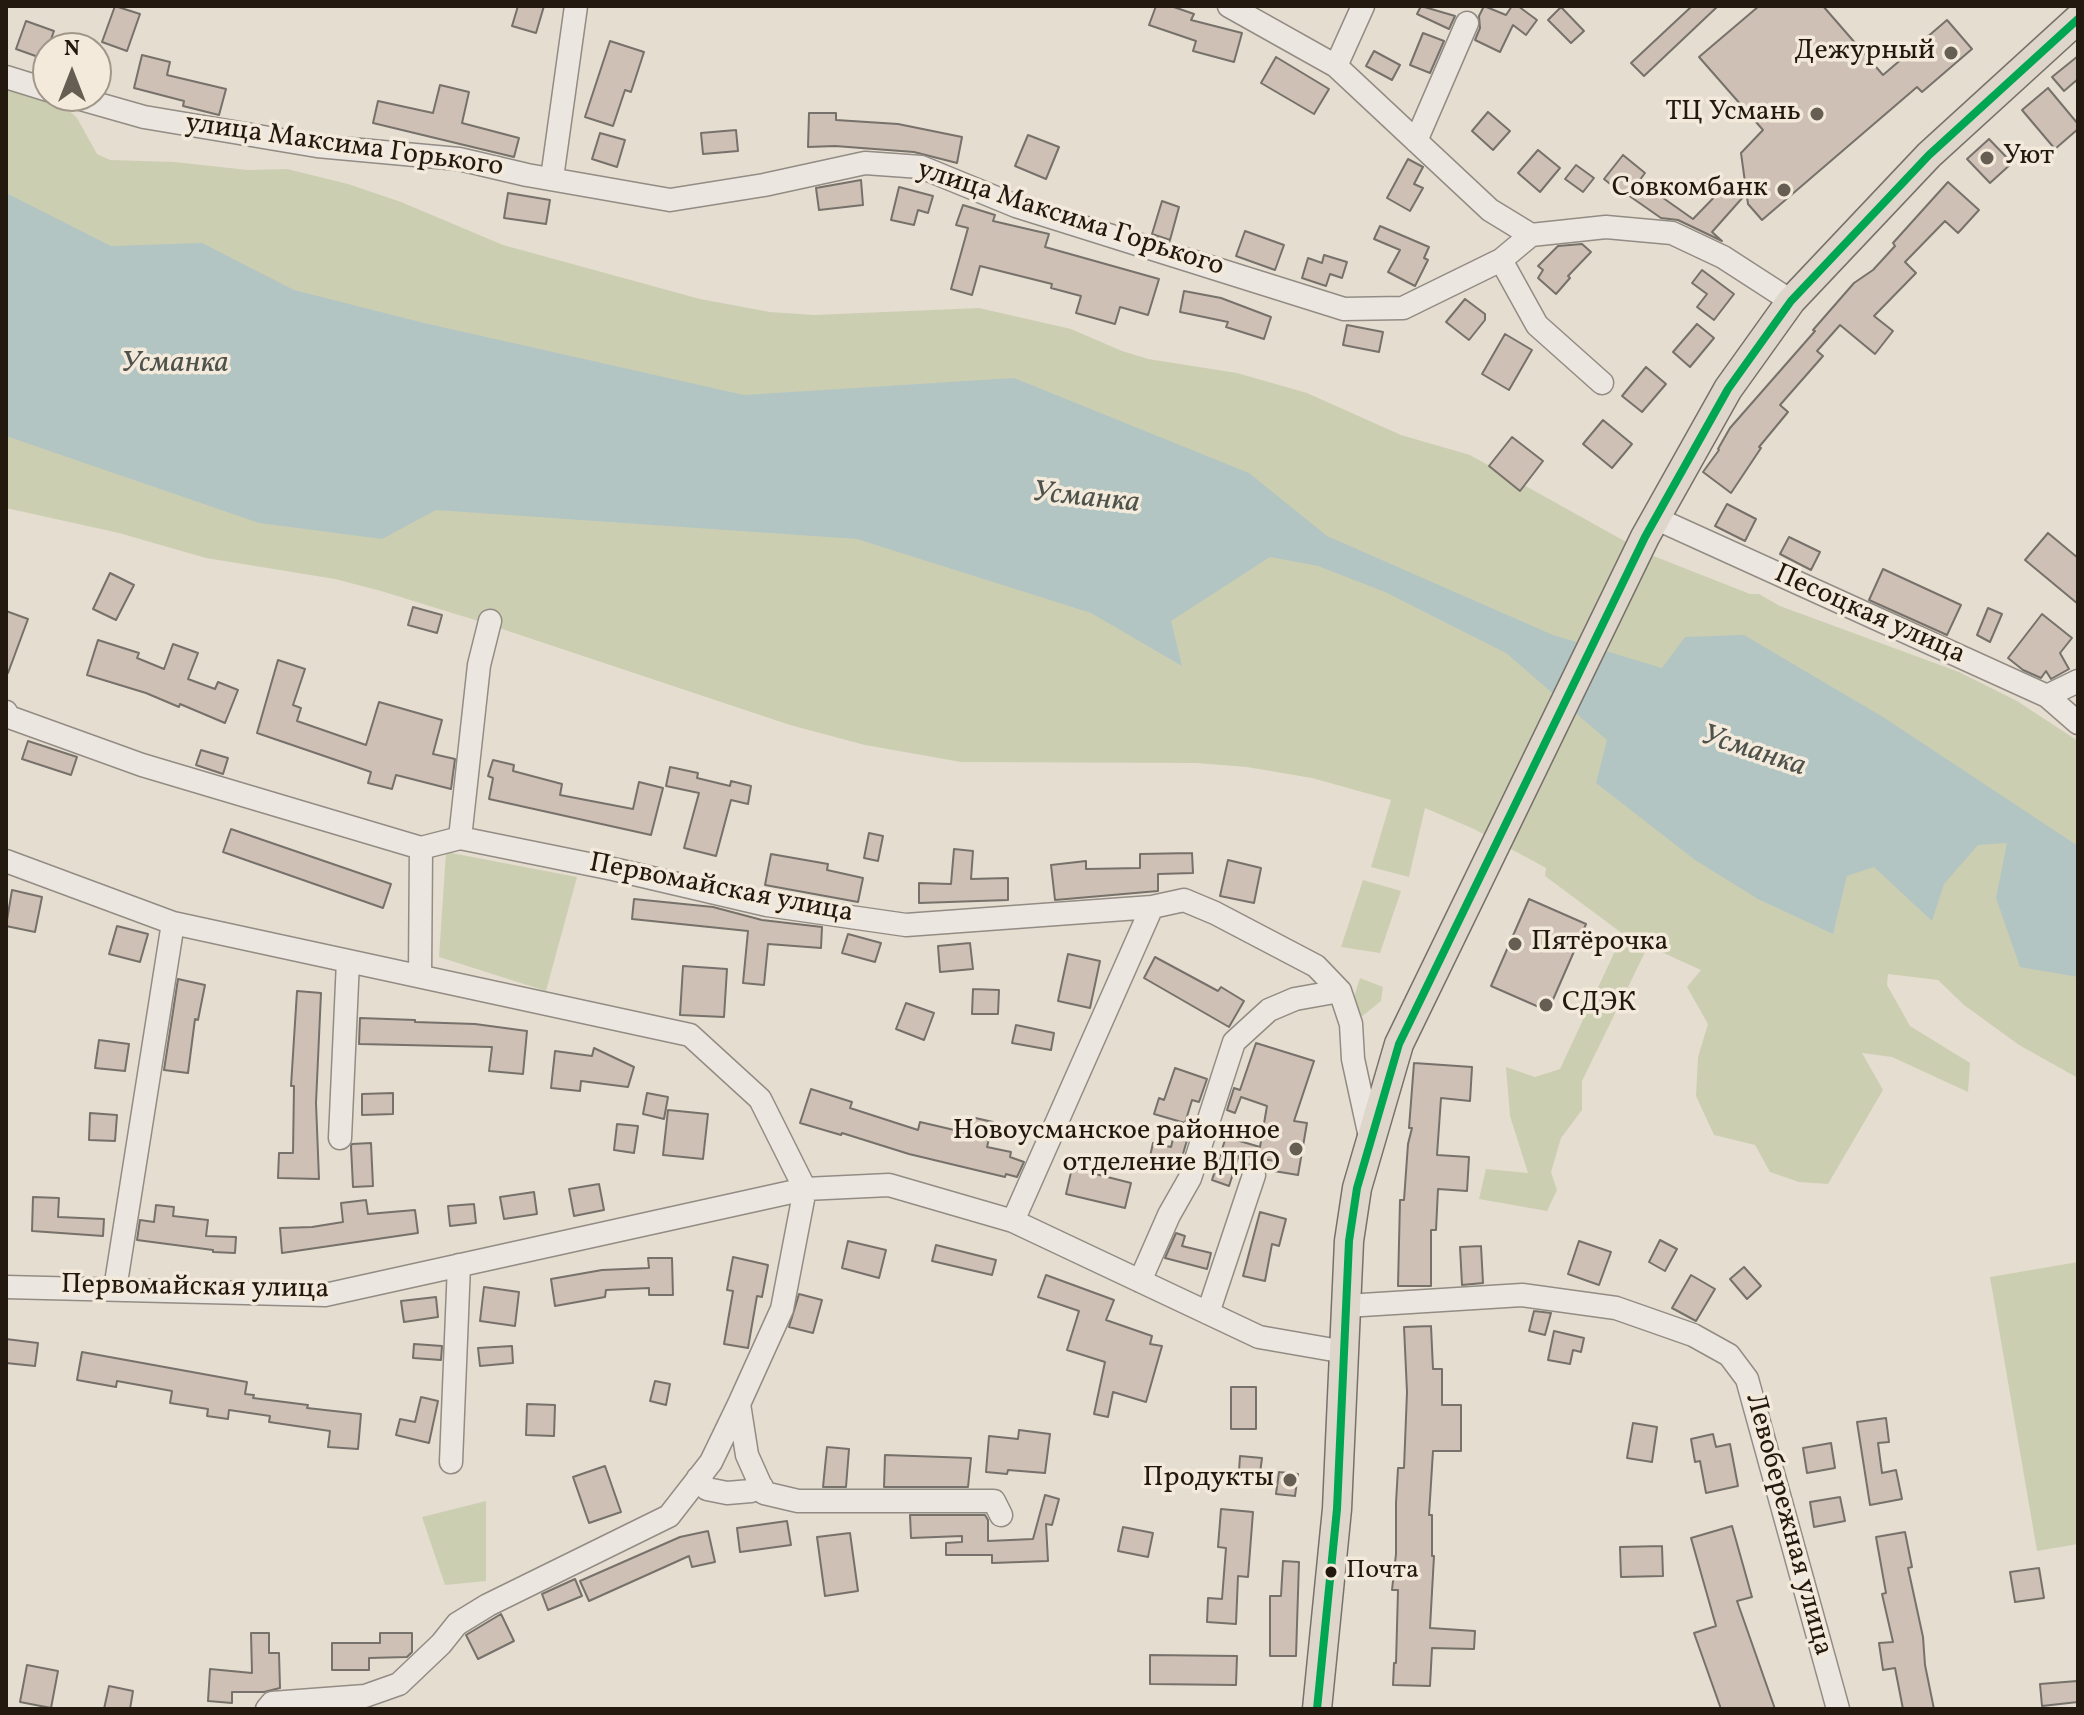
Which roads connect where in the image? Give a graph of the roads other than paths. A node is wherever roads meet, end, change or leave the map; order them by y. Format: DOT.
graph roads {
  1 [pos="576,6"];
  2 [pos="1229,6"];
  3 [pos="1363,6"];
  4 [pos="2078,19"];
  5 [pos="1467,23"];
  6 [pos="1336,66"];
  7 [pos="6,77"];
  8 [pos="32,85"];
  9 [pos="112,108"];
  10 [pos="1416,141"];
  11 [pos="552,178"];
  12 [pos="1531,235"];
  13 [pos="1501,260"];
  14 [pos="1791,301"];
  15 [pos="1602,383"];
  16 [pos="1650,527"];
  17 [pos="490,621"];
  18 [pos="2078,681"];
  19 [pos="2042,694"];
  20 [pos="6,712"];
  21 [pos="2078,723"];
  22 [pos="460,838"];
  23 [pos="421,848"];
  24 [pos="6,861"];
  25 [pos="1152,907"];
  26 [pos="173,923"];
  27 [pos="348,961"];
  28 [pos="420,976"];
  29 [pos="1340,991"];
  30 [pos="1370,1137"];
  31 [pos="340,1138"];
  32 [pos="1254,1175"];
  33 [pos="805,1189"];
  34 [pos="1013,1221"];
  35 [pos="459,1265"];
  36 [pos="1140,1281"];
  37 [pos="6,1287"];
  38 [pos="115,1289"];
  39 [pos="1346,1306"];
  40 [pos="1208,1313"];
  41 [pos="1345,1352"];
  42 [pos="739,1404"];
  43 [pos="451,1462"];
  44 [pos="698,1478"];
  45 [pos="762,1487"];
  46 [pos="1001,1515"];
  47 [pos="267,1709"];
  48 [pos="1317,1709"];
  49 [pos="1838,1709"];
  1 -- 11 [label="street"];
  2 -- 6 [label="street"];
  3 -- 6 [label="street"];
  4 -- 14 [label="main road"];
  5 -- 10 [label="street"];
  6 -- 10 [label="street"];
  7 -- 8 [label="street"];
  9 -- 11 [label="street, улица Максима Горького"];
  10 -- 12 [label="street"];
  11 -- 13 [label="street, улица Максима Горького"];
  12 -- 13 [label="street, улица Максима Горького"];
  12 -- 14 [label="street"];
  13 -- 15 [label="street"];
  14 -- 16 [label="main road"];
  16 -- 19 [label="street, Песоцкая улица"];
  16 -- 30 [label="main road"];
  17 -- 22 [label="street"];
  18 -- 19 [label="street"];
  19 -- 21 [label="street, Песоцкая улица"];
  20 -- 23 [label="street"];
  22 -- 23 [label="street, Первомайская улица"];
  22 -- 25 [label="street, Первомайская улица"];
  23 -- 28 [label="street"];
  24 -- 26 [label="street"];
  25 -- 29 [label="street, Первомайская улица"];
  25 -- 34 [label="street"];
  26 -- 27 [label="street"];
  26 -- 38 [label="street"];
  27 -- 28 [label="street"];
  27 -- 31 [label="street"];
  28 -- 33 [label="street"];
  29 -- 30 [label="street"];
  29 -- 36 [label="street"];
  30 -- 39 [label="main road"];
  32 -- 40 [label="street"];
  33 -- 34 [label="street, Первомайская улица"];
  33 -- 35 [label="street, Первомайская улица"];
  33 -- 42 [label="street"];
  34 -- 36 [label="street, Первомайская улица"];
  35 -- 38 [label="street, Первомайская улица"];
  35 -- 43 [label="street"];
  36 -- 40 [label="street, Первомайская улица"];
  37 -- 38 [label="street, Первомайская улица"];
  39 -- 41 [label="main road"];
  39 -- 49 [label="street, Левобережная улица"];
  40 -- 41 [label="street, Первомайская улица"];
  41 -- 48 [label="main road"];
  42 -- 44 [label="street"];
  42 -- 45 [label="street"];
  44 -- 45 [label="street"];
  44 -- 47 [label="street"];
  45 -- 46 [label="street"];
}
